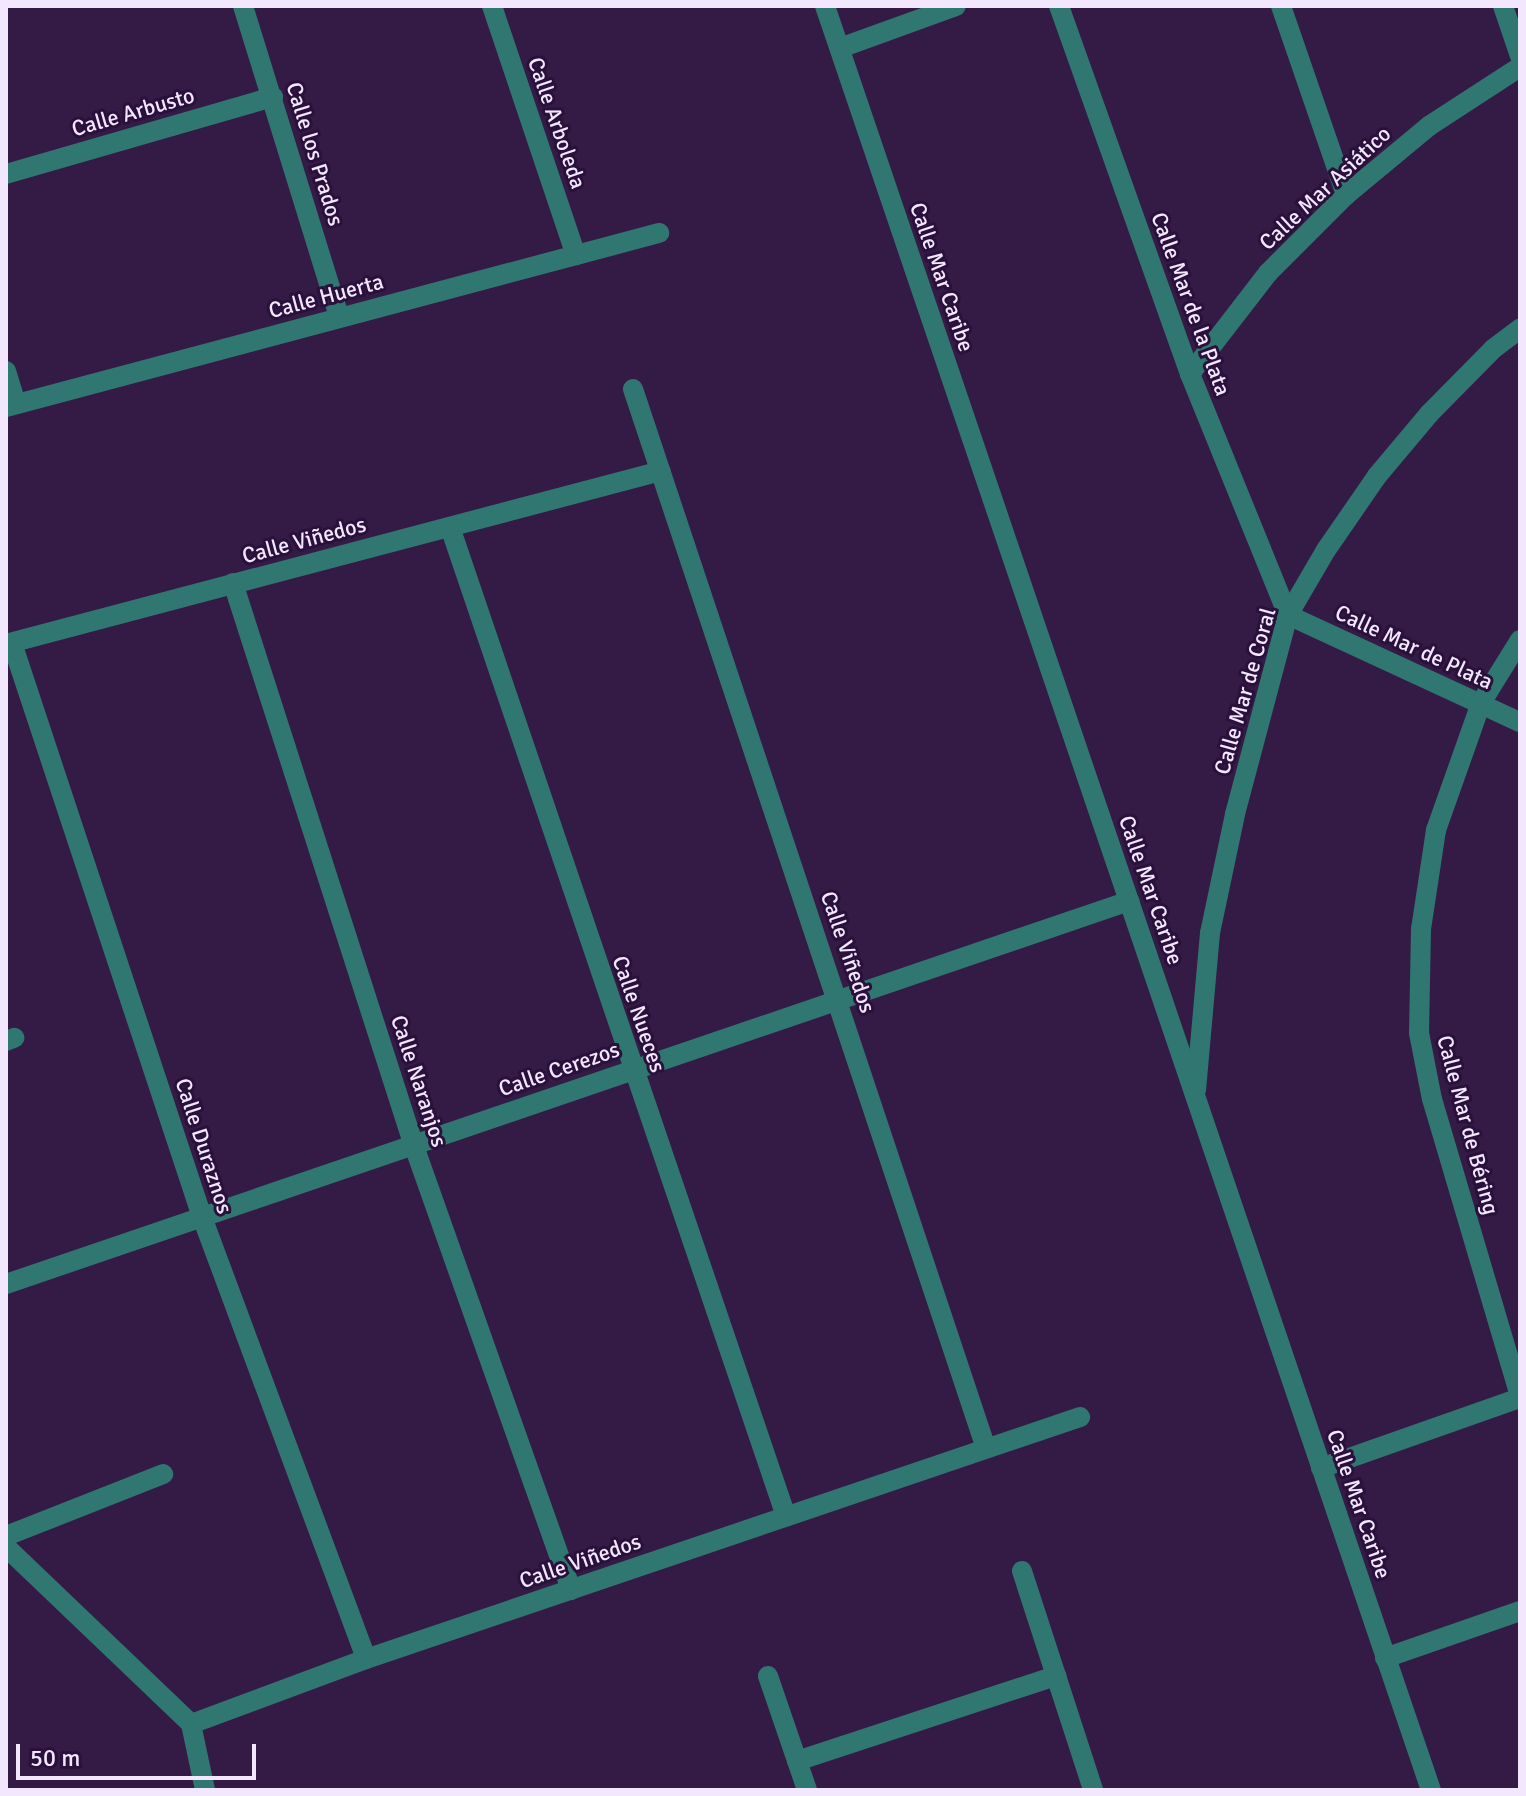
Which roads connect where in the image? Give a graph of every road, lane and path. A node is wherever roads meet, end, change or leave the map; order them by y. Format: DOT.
graph roads {
  1 [pos="243,6"];
  2 [pos="492,6"];
  3 [pos="825,6"];
  4 [pos="956,6"];
  5 [pos="1059,6"];
  6 [pos="1281,6"];
  7 [pos="1503,6"];
  8 [pos="840,48"];
  9 [pos="1520,56"];
  10 [pos="1520,67"];
  11 [pos="273,97"];
  12 [pos="6,174"];
  13 [pos="1346,195"];
  14 [pos="659,233"];
  15 [pos="576,255"];
  16 [pos="339,317"];
  17 [pos="1520,329"];
  18 [pos="6,371"];
  19 [pos="1190,374"];
  20 [pos="633,389"];
  21 [pos="11,405"];
  22 [pos="661,471"];
  23 [pos="450,527"];
  24 [pos="233,583"];
  25 [pos="1288,615"];
  26 [pos="1520,640"];
  27 [pos="9,643"];
  28 [pos="1481,703"];
  29 [pos="1520,722"];
  30 [pos="1129,901"];
  31 [pos="840,1001"];
  32 [pos="632,1069"];
  33 [pos="1196,1097"];
  34 [pos="414,1146"];
  35 [pos="202,1217"];
  36 [pos="6,1284"];
  37 [pos="1520,1397"];
  38 [pos="1080,1417"];
  39 [pos="986,1448"];
  40 [pos="1321,1468"];
  41 [pos="163,1474"];
  42 [pos="786,1516"];
  43 [pos="6,1536"];
  44 [pos="6,1547"];
  45 [pos="1022,1571"];
  46 [pos="571,1590"];
  47 [pos="1520,1611"];
  48 [pos="1385,1658"];
  49 [pos="366,1659"];
  50 [pos="768,1676"];
  51 [pos="1056,1676"];
  52 [pos="191,1724"];
  53 [pos="797,1761"];
  54 [pos="205,1790"];
  55 [pos="807,1790"];
  56 [pos="1093,1790"];
  57 [pos="1431,1790"];
  1 -- 11 [label="street, Calle los Prados"];
  2 -- 15 [label="street, Calle Arboleda"];
  3 -- 8 [label="street, Calle Mar Caribe"];
  4 -- 8 [label="street"];
  5 -- 19 [label="street, Calle Mar de la Plata"];
  6 -- 13 [label="street"];
  7 -- 9 [label="street"];
  8 -- 30 [label="street, Calle Mar Caribe"];
  10 -- 13 [label="street, Calle Mar Asiático"];
  11 -- 12 [label="street, Calle Arbusto"];
  11 -- 16 [label="street, Calle los Prados"];
  13 -- 19 [label="street, Calle Mar Asiático"];
  14 -- 15 [label="street, Calle Huerta"];
  15 -- 16 [label="street, Calle Huerta"];
  16 -- 21 [label="street, Calle Huerta"];
  17 -- 25 [label="street, Calle Mar de Coral"];
  18 -- 21 [label="street"];
  19 -- 25 [label="street, Calle Mar de la Plata"];
  20 -- 22 [label="street, Calle Viñedos"];
  22 -- 23 [label="street, Calle Viñedos"];
  22 -- 31 [label="street, Calle Viñedos"];
  23 -- 24 [label="street, Calle Viñedos"];
  23 -- 32 [label="street, Calle Nueces"];
  24 -- 27 [label="street, Calle Viñedos"];
  24 -- 34 [label="street, Calle Naranjos"];
  25 -- 28 [label="street, Calle Mar de Plata"];
  25 -- 33 [label="street, Calle Mar de Coral"];
  26 -- 28 [label="street, Calle Mar de Béring"];
  27 -- 35 [label="street, Calle Duraznos"];
  28 -- 29 [label="street, Calle Mar de Plata"];
  28 -- 37 [label="street, Calle Mar de Béring"];
  30 -- 31 [label="street, Calle Cerezos"];
  30 -- 33 [label="street, Calle Mar Caribe"];
  31 -- 32 [label="street, Calle Cerezos"];
  31 -- 39 [label="street, Calle Viñedos"];
  32 -- 34 [label="street, Calle Cerezos"];
  32 -- 42 [label="street, Calle Nueces"];
  33 -- 40 [label="street, Calle Mar Caribe"];
  34 -- 35 [label="street, Calle Cerezos"];
  34 -- 46 [label="street, Calle Naranjos"];
  35 -- 36 [label="street, Calle Cerezos"];
  35 -- 49 [label="street, Calle Duraznos"];
  37 -- 40 [label="street"];
  38 -- 39 [label="street, Calle Viñedos"];
  39 -- 42 [label="street, Calle Viñedos"];
  40 -- 48 [label="street, Calle Mar Caribe"];
  41 -- 43 [label="street"];
  42 -- 46 [label="street, Calle Viñedos"];
  44 -- 52 [label="street"];
  45 -- 51 [label="street"];
  46 -- 49 [label="street, Calle Viñedos"];
  47 -- 48 [label="street"];
  48 -- 57 [label="street, Calle Mar Caribe"];
  49 -- 52 [label="street, Calle Viñedos"];
  50 -- 53 [label="street"];
  51 -- 53 [label="street"];
  51 -- 56 [label="street"];
  52 -- 54 [label="street"];
  53 -- 55 [label="street"];
}
